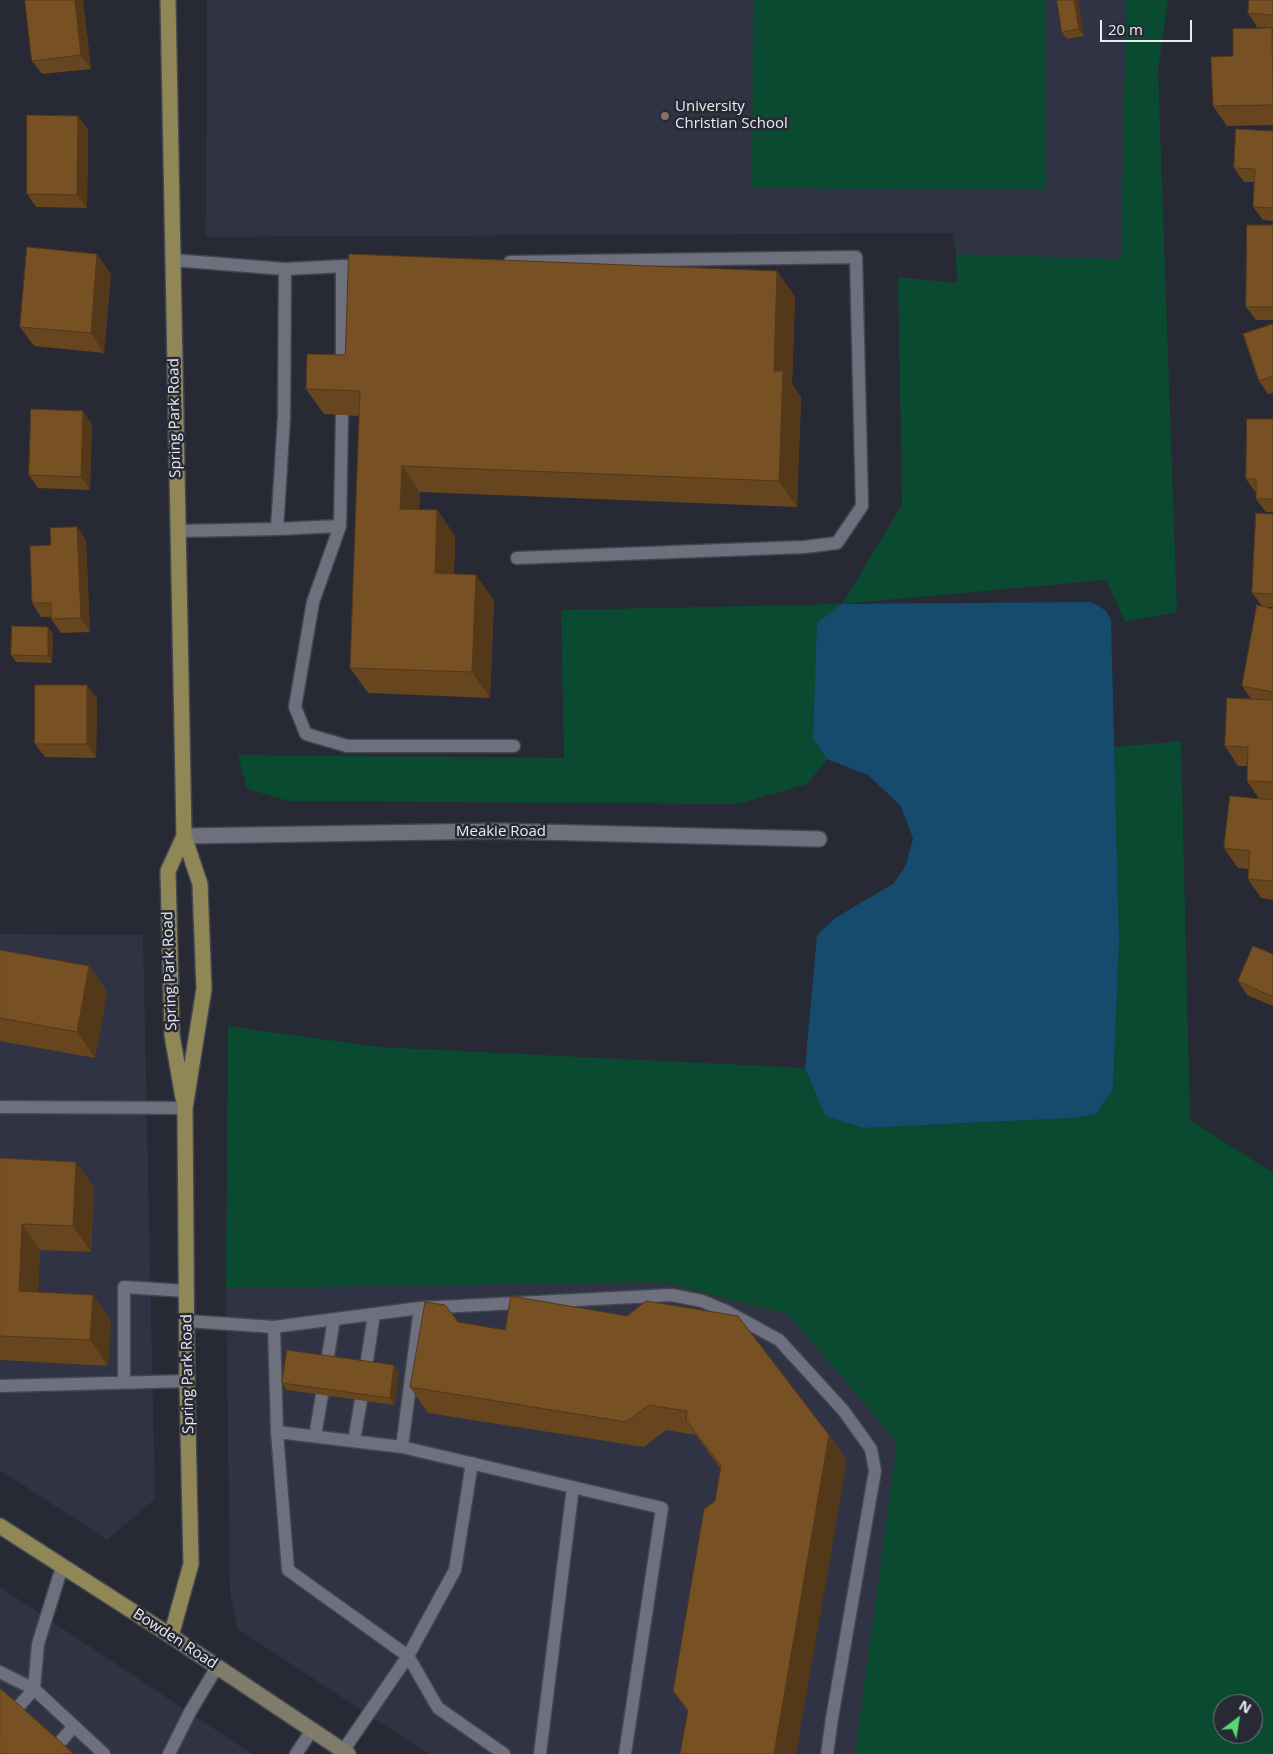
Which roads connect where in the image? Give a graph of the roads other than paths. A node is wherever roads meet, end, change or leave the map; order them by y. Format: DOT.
graph roads {
  1 [pos="168,0"];
  2 [pos="172,260"];
  3 [pos="498,262"];
  4 [pos="379,264"];
  5 [pos="342,266"];
  6 [pos="285,269"];
  7 [pos="342,380"];
  8 [pos="342,415"];
  9 [pos="340,526"];
  10 [pos="277,529"];
  11 [pos="177,531"];
  12 [pos="518,558"];
  13 [pos="514,746"];
  14 [pos="184,836"];
  15 [pos="819,839"];
  16 [pos="0,1107"];
  17 [pos="185,1108"];
  18 [pos="186,1292"];
  19 [pos="420,1308"];
  20 [pos="374,1314"];
  21 [pos="334,1319"];
  22 [pos="187,1321"];
  23 [pos="274,1327"];
  24 [pos="327,1362"];
  25 [pos="366,1367"];
  26 [pos="187,1381"];
  27 [pos="124,1382"];
  28 [pos="0,1386"];
  29 [pos="322,1395"];
  30 [pos="361,1400"];
  31 [pos="277,1432"];
  32 [pos="315,1436"];
  33 [pos="354,1441"];
  34 [pos="402,1447"];
  35 [pos="472,1463"];
  36 [pos="573,1487"];
  37 [pos="0,1526"];
  38 [pos="62,1567"];
  39 [pos="171,1636"];
  40 [pos="408,1656"];
  41 [pos="217,1667"];
  42 [pos="0,1672"];
  43 [pos="34,1689"];
  44 [pos="20,1705"];
  45 [pos="74,1726"];
  46 [pos="312,1730"];
  47 [pos="62,1740"];
  48 [pos="345,1752"];
  49 [pos="104,1754"];
  50 [pos="170,1754"];
  51 [pos="296,1754"];
  52 [pos="504,1754"];
  53 [pos="540,1754"];
  54 [pos="625,1754"];
  55 [pos="827,1754"];
  1 -- 2 [label="main road, Spring Park Road"];
  2 -- 6 [label="lane"];
  2 -- 11 [label="main road, Spring Park Road"];
  3 -- 12 [label="lane"];
  4 -- 5 [label="lane"];
  5 -- 6 [label="lane"];
  5 -- 7 [label="lane"];
  6 -- 10 [label="lane"];
  8 -- 9 [label="lane"];
  9 -- 10 [label="lane"];
  9 -- 13 [label="lane"];
  10 -- 11 [label="lane"];
  11 -- 14 [label="main road, Spring Park Road"];
  14 -- 15 [label="street, Meakie Road"];
  14 -- 17 [label="main road, Spring Park Road"];
  14 -- 17 [label="main road, Spring Park Road"];
  16 -- 17 [label="lane"];
  17 -- 18 [label="main road, Spring Park Road"];
  18 -- 22 [label="main road, Spring Park Road"];
  18 -- 27 [label="lane"];
  19 -- 20 [label="lane"];
  19 -- 34 [label="lane"];
  19 -- 55 [label="lane"];
  20 -- 21 [label="lane"];
  20 -- 25 [label="lane"];
  21 -- 23 [label="lane"];
  21 -- 24 [label="lane"];
  22 -- 23 [label="lane"];
  22 -- 26 [label="main road, Spring Park Road"];
  23 -- 31 [label="lane"];
  26 -- 27 [label="lane"];
  26 -- 39 [label="main road, Spring Park Road"];
  27 -- 28 [label="lane"];
  29 -- 32 [label="lane"];
  30 -- 33 [label="lane"];
  31 -- 32 [label="lane"];
  31 -- 40 [label="lane"];
  32 -- 33 [label="lane"];
  33 -- 34 [label="lane"];
  34 -- 35 [label="lane"];
  35 -- 36 [label="lane"];
  35 -- 40 [label="lane"];
  36 -- 53 [label="lane"];
  36 -- 54 [label="lane"];
  37 -- 38 [label="main road, Bowden Road"];
  38 -- 39 [label="main road, Bowden Road"];
  38 -- 43 [label="lane"];
  39 -- 41 [label="main road, Bowden Road"];
  40 -- 48 [label="lane"];
  40 -- 52 [label="lane"];
  41 -- 46 [label="main road, Bowden Road"];
  41 -- 50 [label="lane"];
  42 -- 43 [label="lane"];
  43 -- 44 [label="lane"];
  43 -- 45 [label="lane"];
  45 -- 47 [label="lane"];
  45 -- 49 [label="lane"];
  46 -- 48 [label="main road, Bowden Road"];
  46 -- 51 [label="lane"];
}
